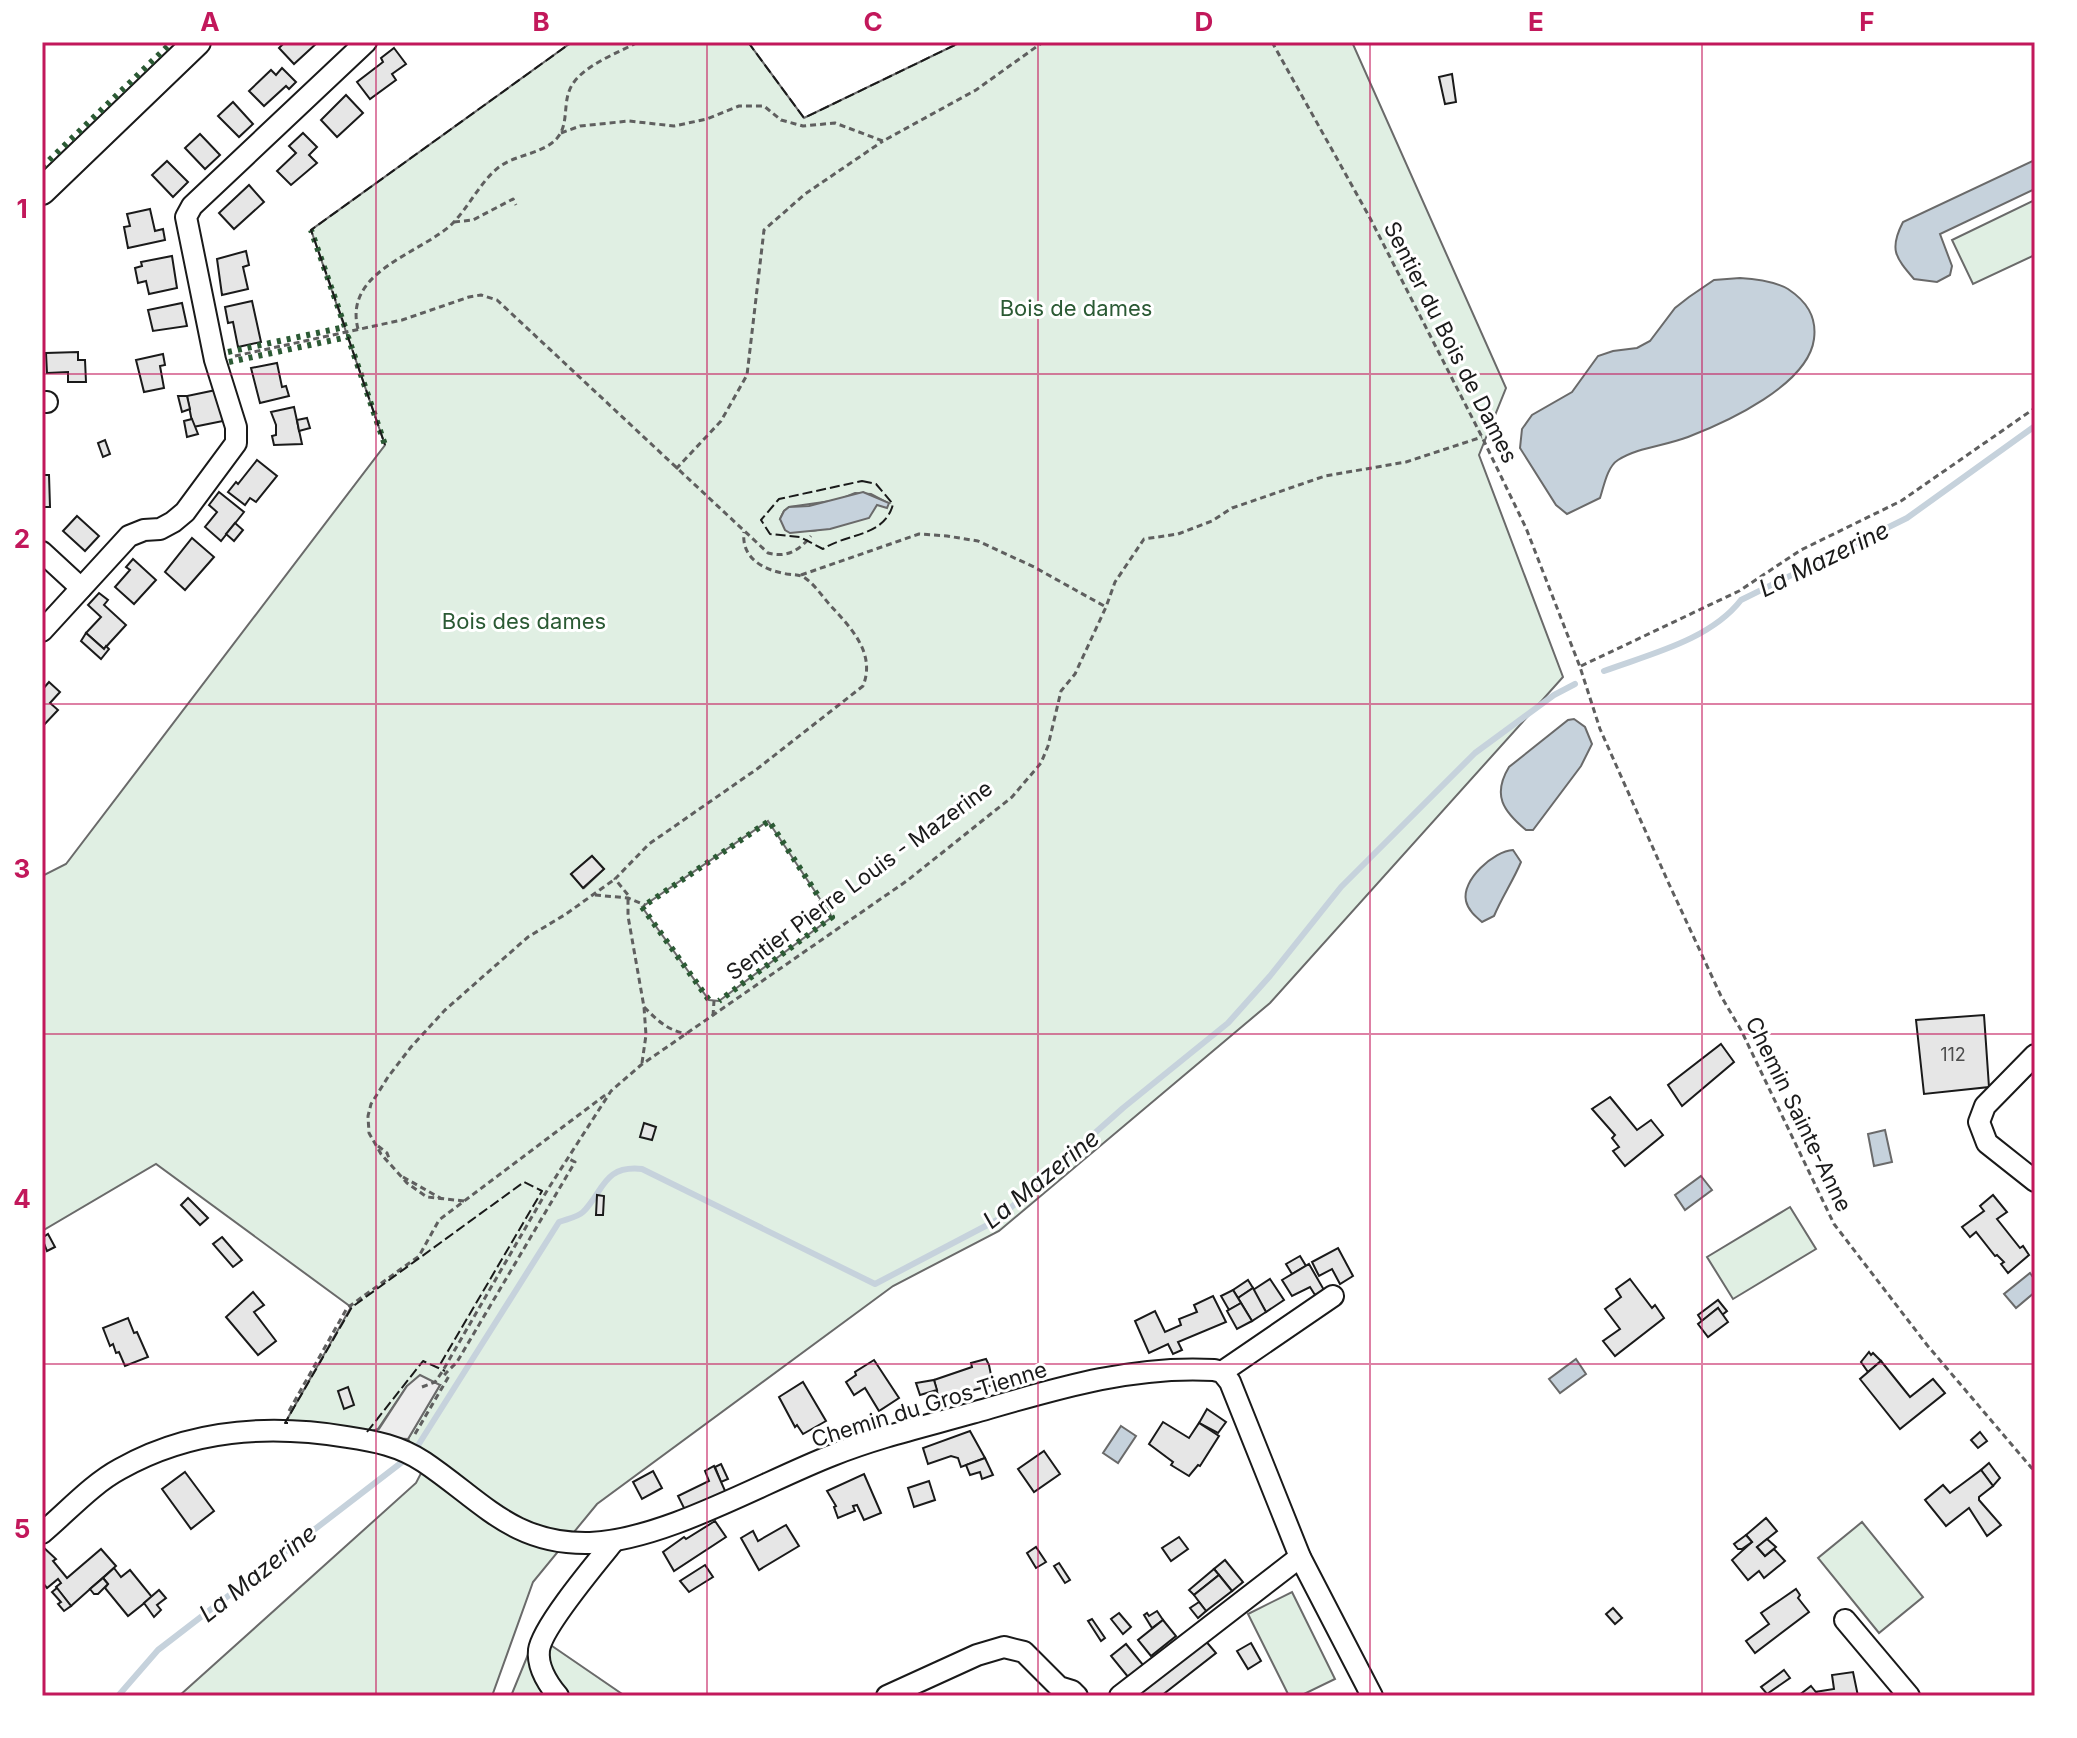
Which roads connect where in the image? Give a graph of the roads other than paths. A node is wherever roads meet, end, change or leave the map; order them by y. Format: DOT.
graph roads {
  1 [pos="197,42"];
  2 [pos="366,42"];
  3 [pos="42,191"];
  4 [pos="42,552"];
  5 [pos="81,588"];
  6 [pos="42,631"];
  7 [pos="2035,1055"];
  8 [pos="2035,1181"];
  9 [pos="1333,1296"];
  10 [pos="1222,1372"];
  11 [pos="42,1533"];
  12 [pos="614,1541"];
  13 [pos="1300,1557"];
  14 [pos="1845,1620"];
  15 [pos="1060,1693"];
  16 [pos="558,1696"];
  17 [pos="887,1696"];
  18 [pos="1120,1696"];
  19 [pos="1372,1696"];
  20 [pos="1909,1696"];
  1 -- 3 [label="main road"];
  2 -- 5 [label="street"];
  4 -- 5 [label="street"];
  5 -- 6 [label="street"];
  7 -- 8 [label="street"];
  9 -- 10 [label="street"];
  10 -- 12 [label="street, Chemin du Gros Tienne"];
  10 -- 13 [label="street"];
  11 -- 12 [label="street, Chemin du Gros Tienne"];
  12 -- 16 [label="street"];
  13 -- 18 [label="street"];
  13 -- 19 [label="street"];
  14 -- 20 [label="street"];
  15 -- 17 [label="street"];
}
